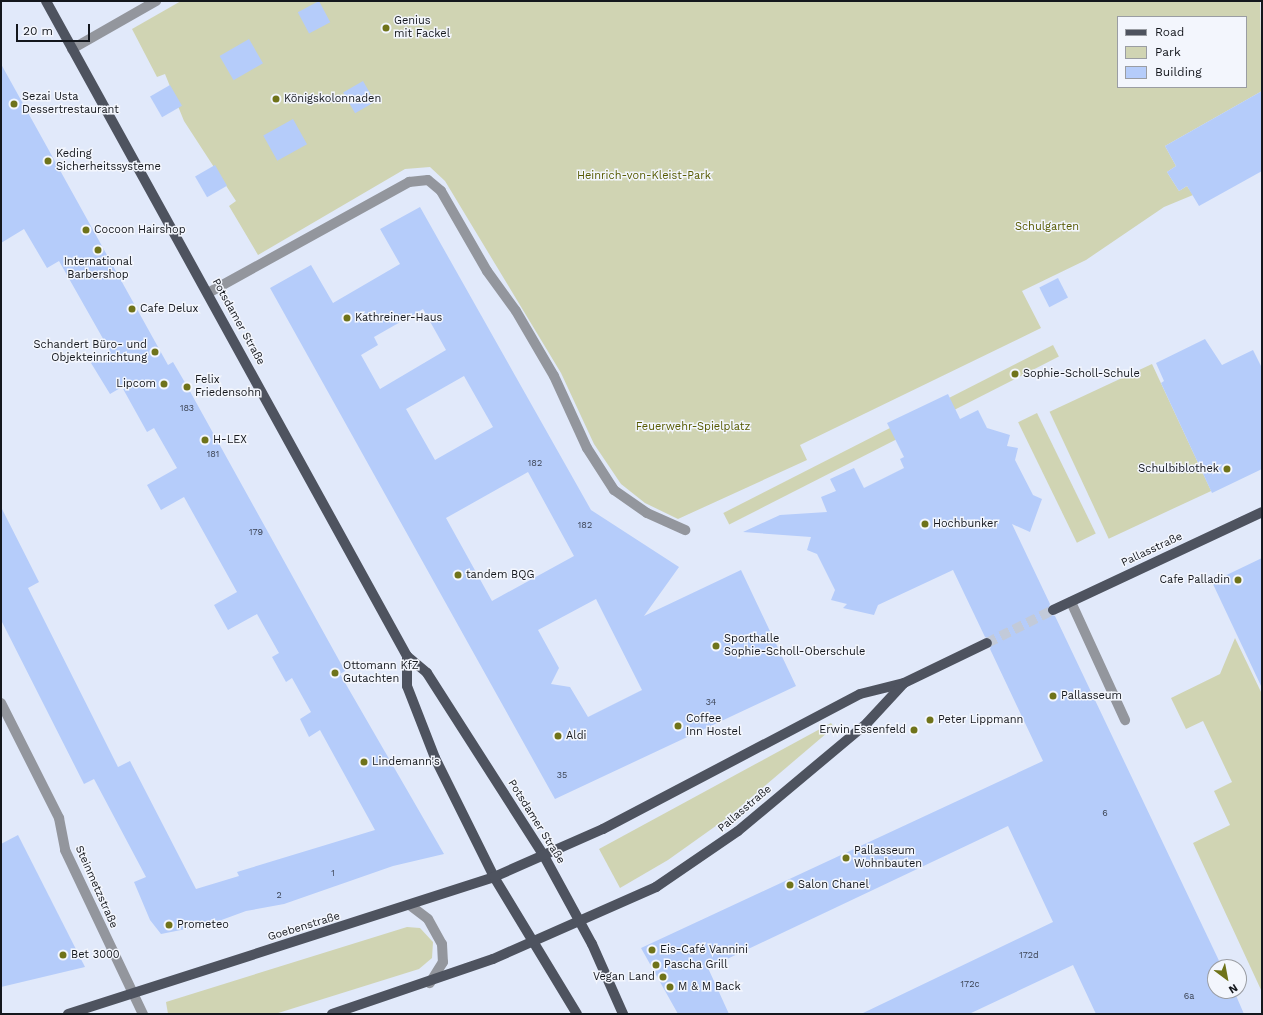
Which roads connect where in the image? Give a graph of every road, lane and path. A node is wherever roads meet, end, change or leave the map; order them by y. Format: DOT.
graph roads {
  1 [pos="46,1"];
  2 [pos="156,1"];
  3 [pos="72,49"];
  4 [pos="208,293"];
  5 [pos="1262,512"];
  6 [pos="685,530"];
  7 [pos="1071,602"];
  8 [pos="1053,610"];
  9 [pos="987,643"];
  10 [pos="407,656"];
  11 [pos="904,683"];
  12 [pos="1,703"];
  13 [pos="1125,720"];
  14 [pos="544,856"];
  15 [pos="494,877"];
  16 [pos="411,906"];
  17 [pos="581,923"];
  18 [pos="533,943"];
  19 [pos="430,983"];
  20 [pos="136,993"];
  21 [pos="68,1014"];
  22 [pos="143,1014"];
  23 [pos="332,1014"];
  24 [pos="577,1014"];
  25 [pos="623,1014"];
  1 -- 3 [label="main road, Potsdamer Straße"];
  2 -- 3 [label="street"];
  3 -- 4 [label="main road, Potsdamer Straße"];
  4 -- 6 [label="street"];
  4 -- 10 [label="main road, Potsdamer Straße"];
  5 -- 7 [label="main road, Pallasstraße"];
  7 -- 8 [label="main road, Pallasstraße"];
  7 -- 13 [label="street"];
  9 -- 11 [label="main road, Pallasstraße"];
  10 -- 14 [label="main road, Potsdamer Straße"];
  10 -- 15 [label="main road, Potsdamer Straße"];
  11 -- 14 [label="main road, Pallasstraße"];
  11 -- 17 [label="main road, Pallasstraße"];
  12 -- 20 [label="street, Steinmetzstraße"];
  14 -- 15 [label="main road, Goebenstraße"];
  14 -- 17 [label="main road, Potsdamer Straße"];
  15 -- 16 [label="main road, Goebenstraße"];
  15 -- 18 [label="main road, Potsdamer Straße"];
  16 -- 19 [label="street"];
  16 -- 20 [label="main road, Goebenstraße"];
  17 -- 18 [label="main road"];
  17 -- 25 [label="main road, Potsdamer Straße"];
  18 -- 19 [label="main road"];
  18 -- 24 [label="main road, Potsdamer Straße"];
  19 -- 23 [label="main road"];
  20 -- 21 [label="main road, Goebenstraße"];
  20 -- 22 [label="street, Steinmetzstraße"];
}
